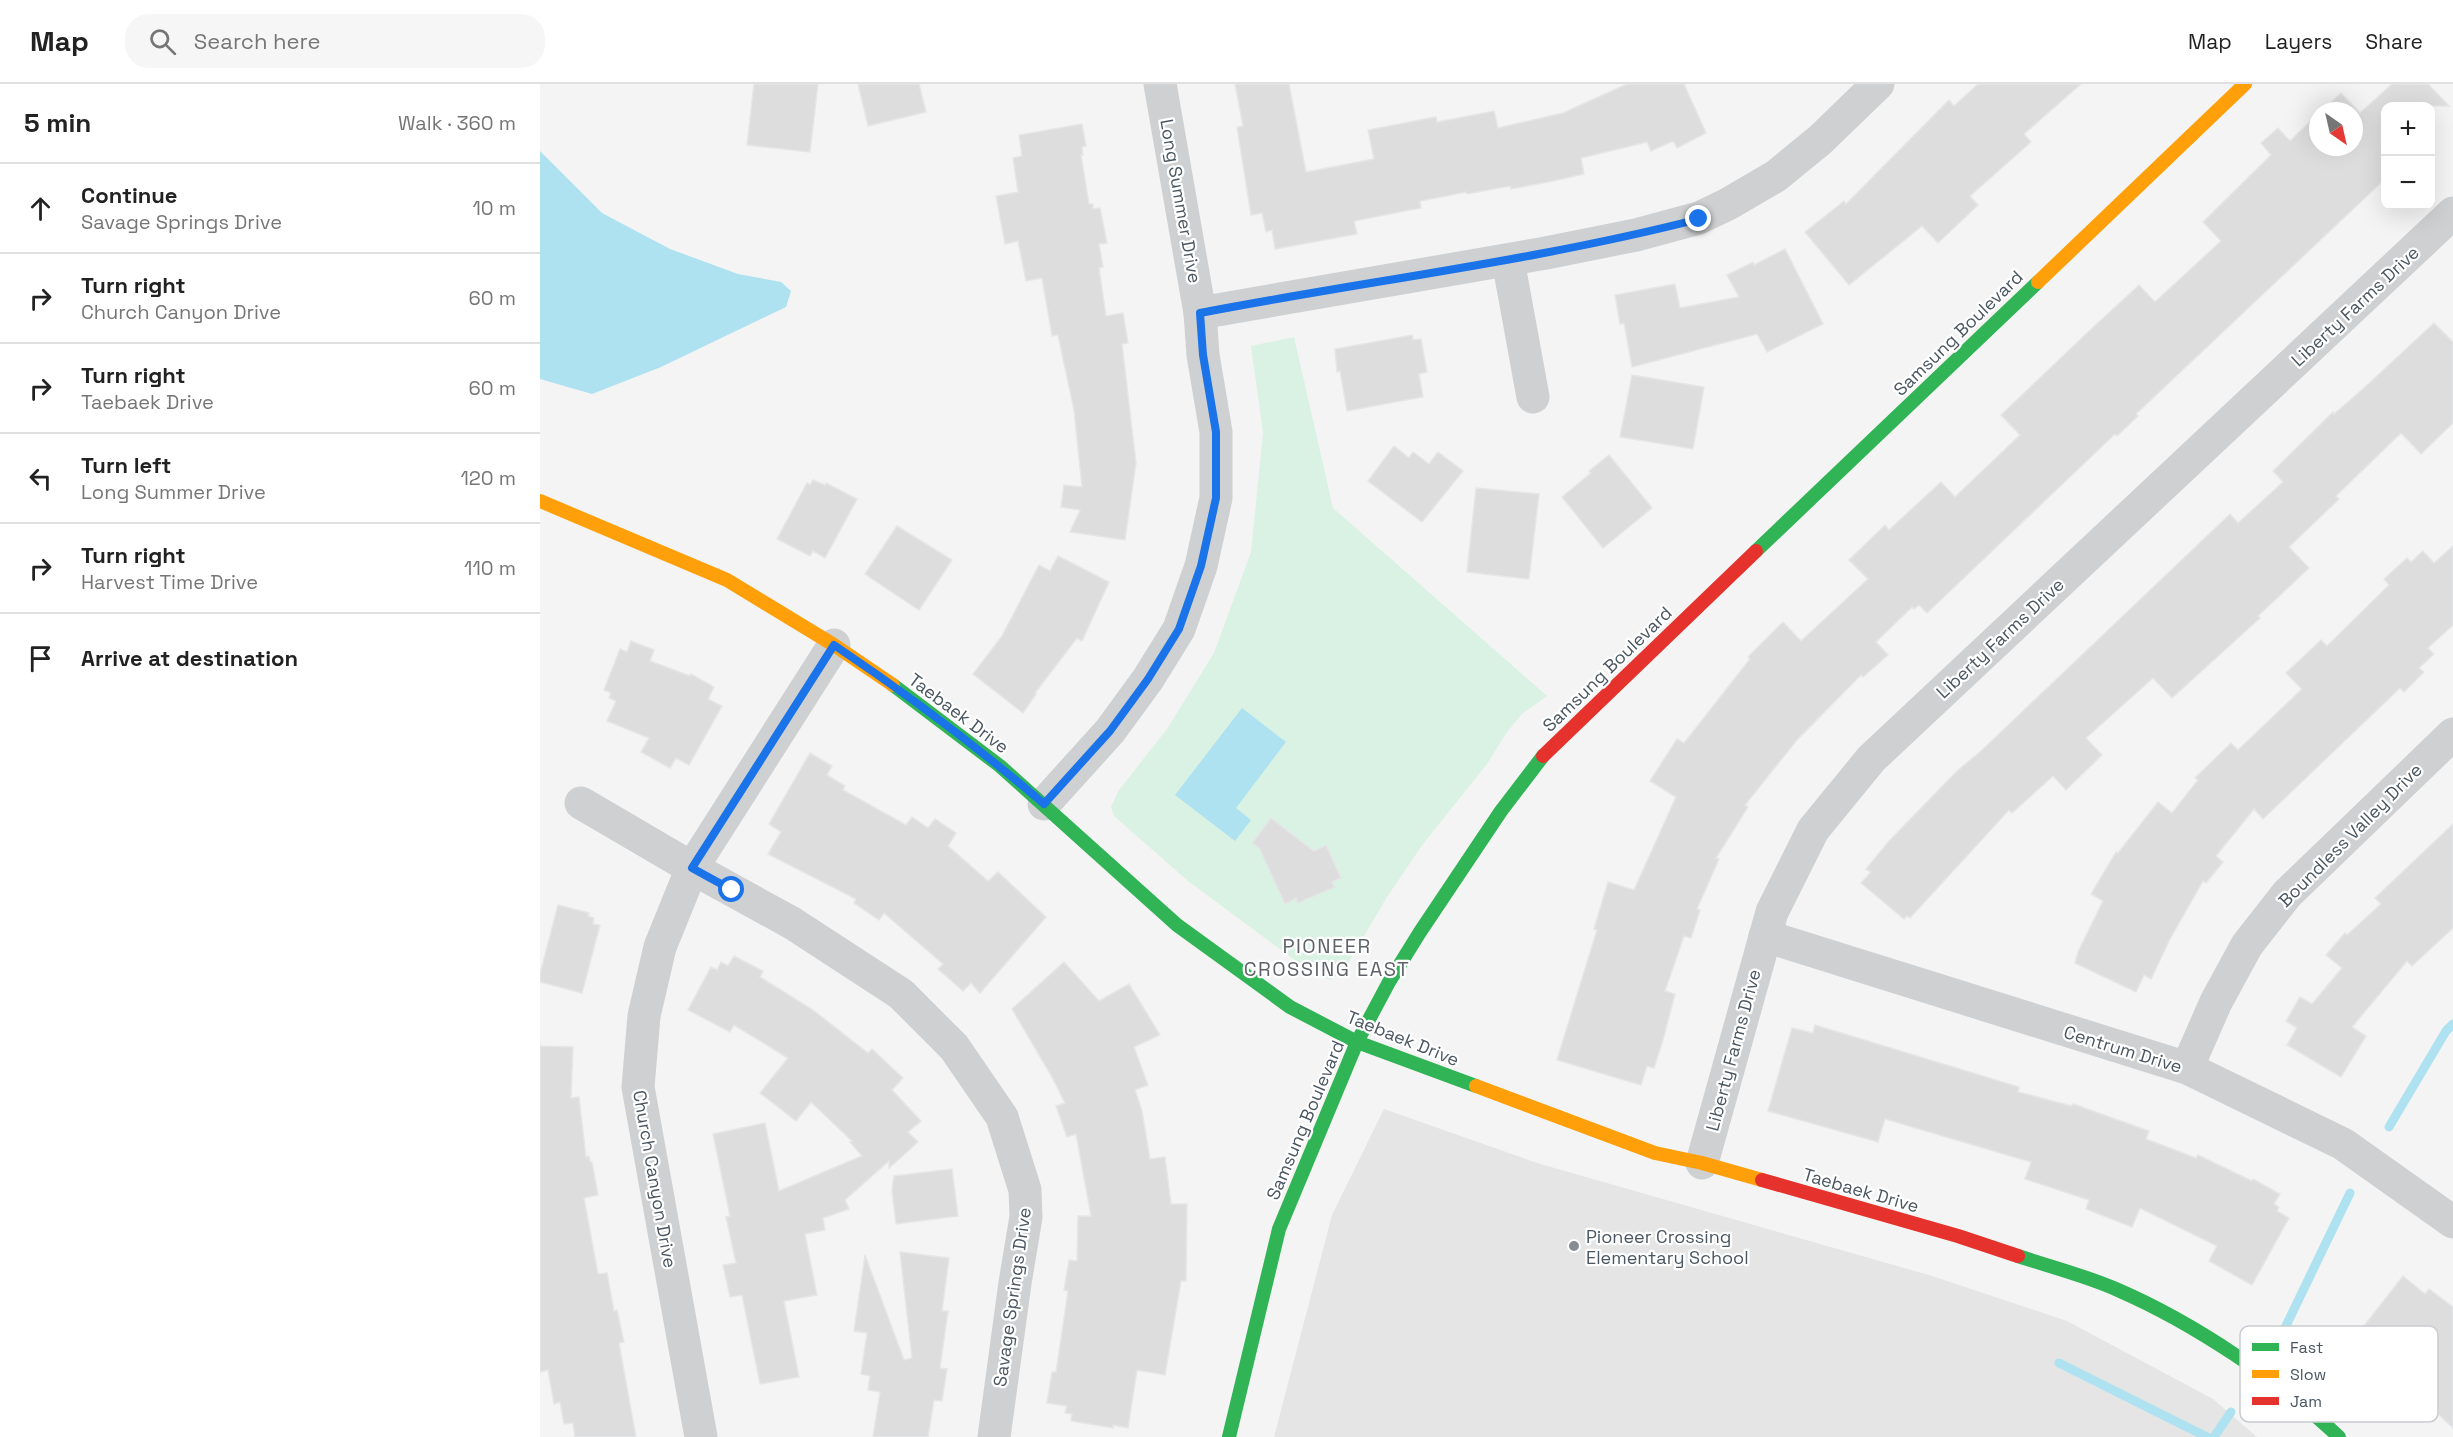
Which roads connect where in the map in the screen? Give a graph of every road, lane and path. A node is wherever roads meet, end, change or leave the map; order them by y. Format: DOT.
graph roads {
  1 [pos="1160,84"];
  2 [pos="1878,84"];
  3 [pos="2245,84"];
  4 [pos="2453,213"];
  5 [pos="1508,260"];
  6 [pos="1200,313"];
  7 [pos="1533,396"];
  8 [pos="540,501"];
  9 [pos="834,645"];
  10 [pos="2453,735"];
  11 [pos="581,803"];
  12 [pos="1044,804"];
  13 [pos="692,868"];
  14 [pos="1765,936"];
  15 [pos="1357,1042"];
  16 [pos="2187,1068"];
  17 [pos="1702,1163"];
  18 [pos="2453,1222"];
  19 [pos="2240,1360"];
  20 [pos="2322,1422"];
  21 [pos="701,1437"];
  22 [pos="994,1437"];
  23 [pos="1229,1437"];
  24 [pos="2339,1437"];
  1 -- 6 [label="street, Long Summer Drive"];
  2 -- 5 [label="street"];
  3 -- 15 [label="street, Samsung Boulevard"];
  4 -- 14 [label="street, Liberty Farms Drive"];
  5 -- 6 [label="street"];
  5 -- 7 [label="street"];
  6 -- 12 [label="street, Long Summer Drive"];
  8 -- 9 [label="street, Taebaek Drive"];
  9 -- 12 [label="street, Taebaek Drive"];
  9 -- 13 [label="street, Church Canyon Drive"];
  10 -- 16 [label="street, Boundless Valley Drive"];
  11 -- 13 [label="street, Savage Springs Drive"];
  12 -- 15 [label="street, Taebaek Drive"];
  13 -- 21 [label="street, Church Canyon Drive"];
  13 -- 22 [label="street, Savage Springs Drive"];
  14 -- 16 [label="street, Centrum Drive"];
  14 -- 17 [label="street, Liberty Farms Drive"];
  15 -- 17 [label="street, Taebaek Drive"];
  15 -- 23 [label="street, Samsung Boulevard"];
  16 -- 18 [label="street, Centrum Drive"];
  17 -- 19 [label="street, Taebaek Drive"];
  20 -- 24 [label="street, Taebaek Drive"];
}
